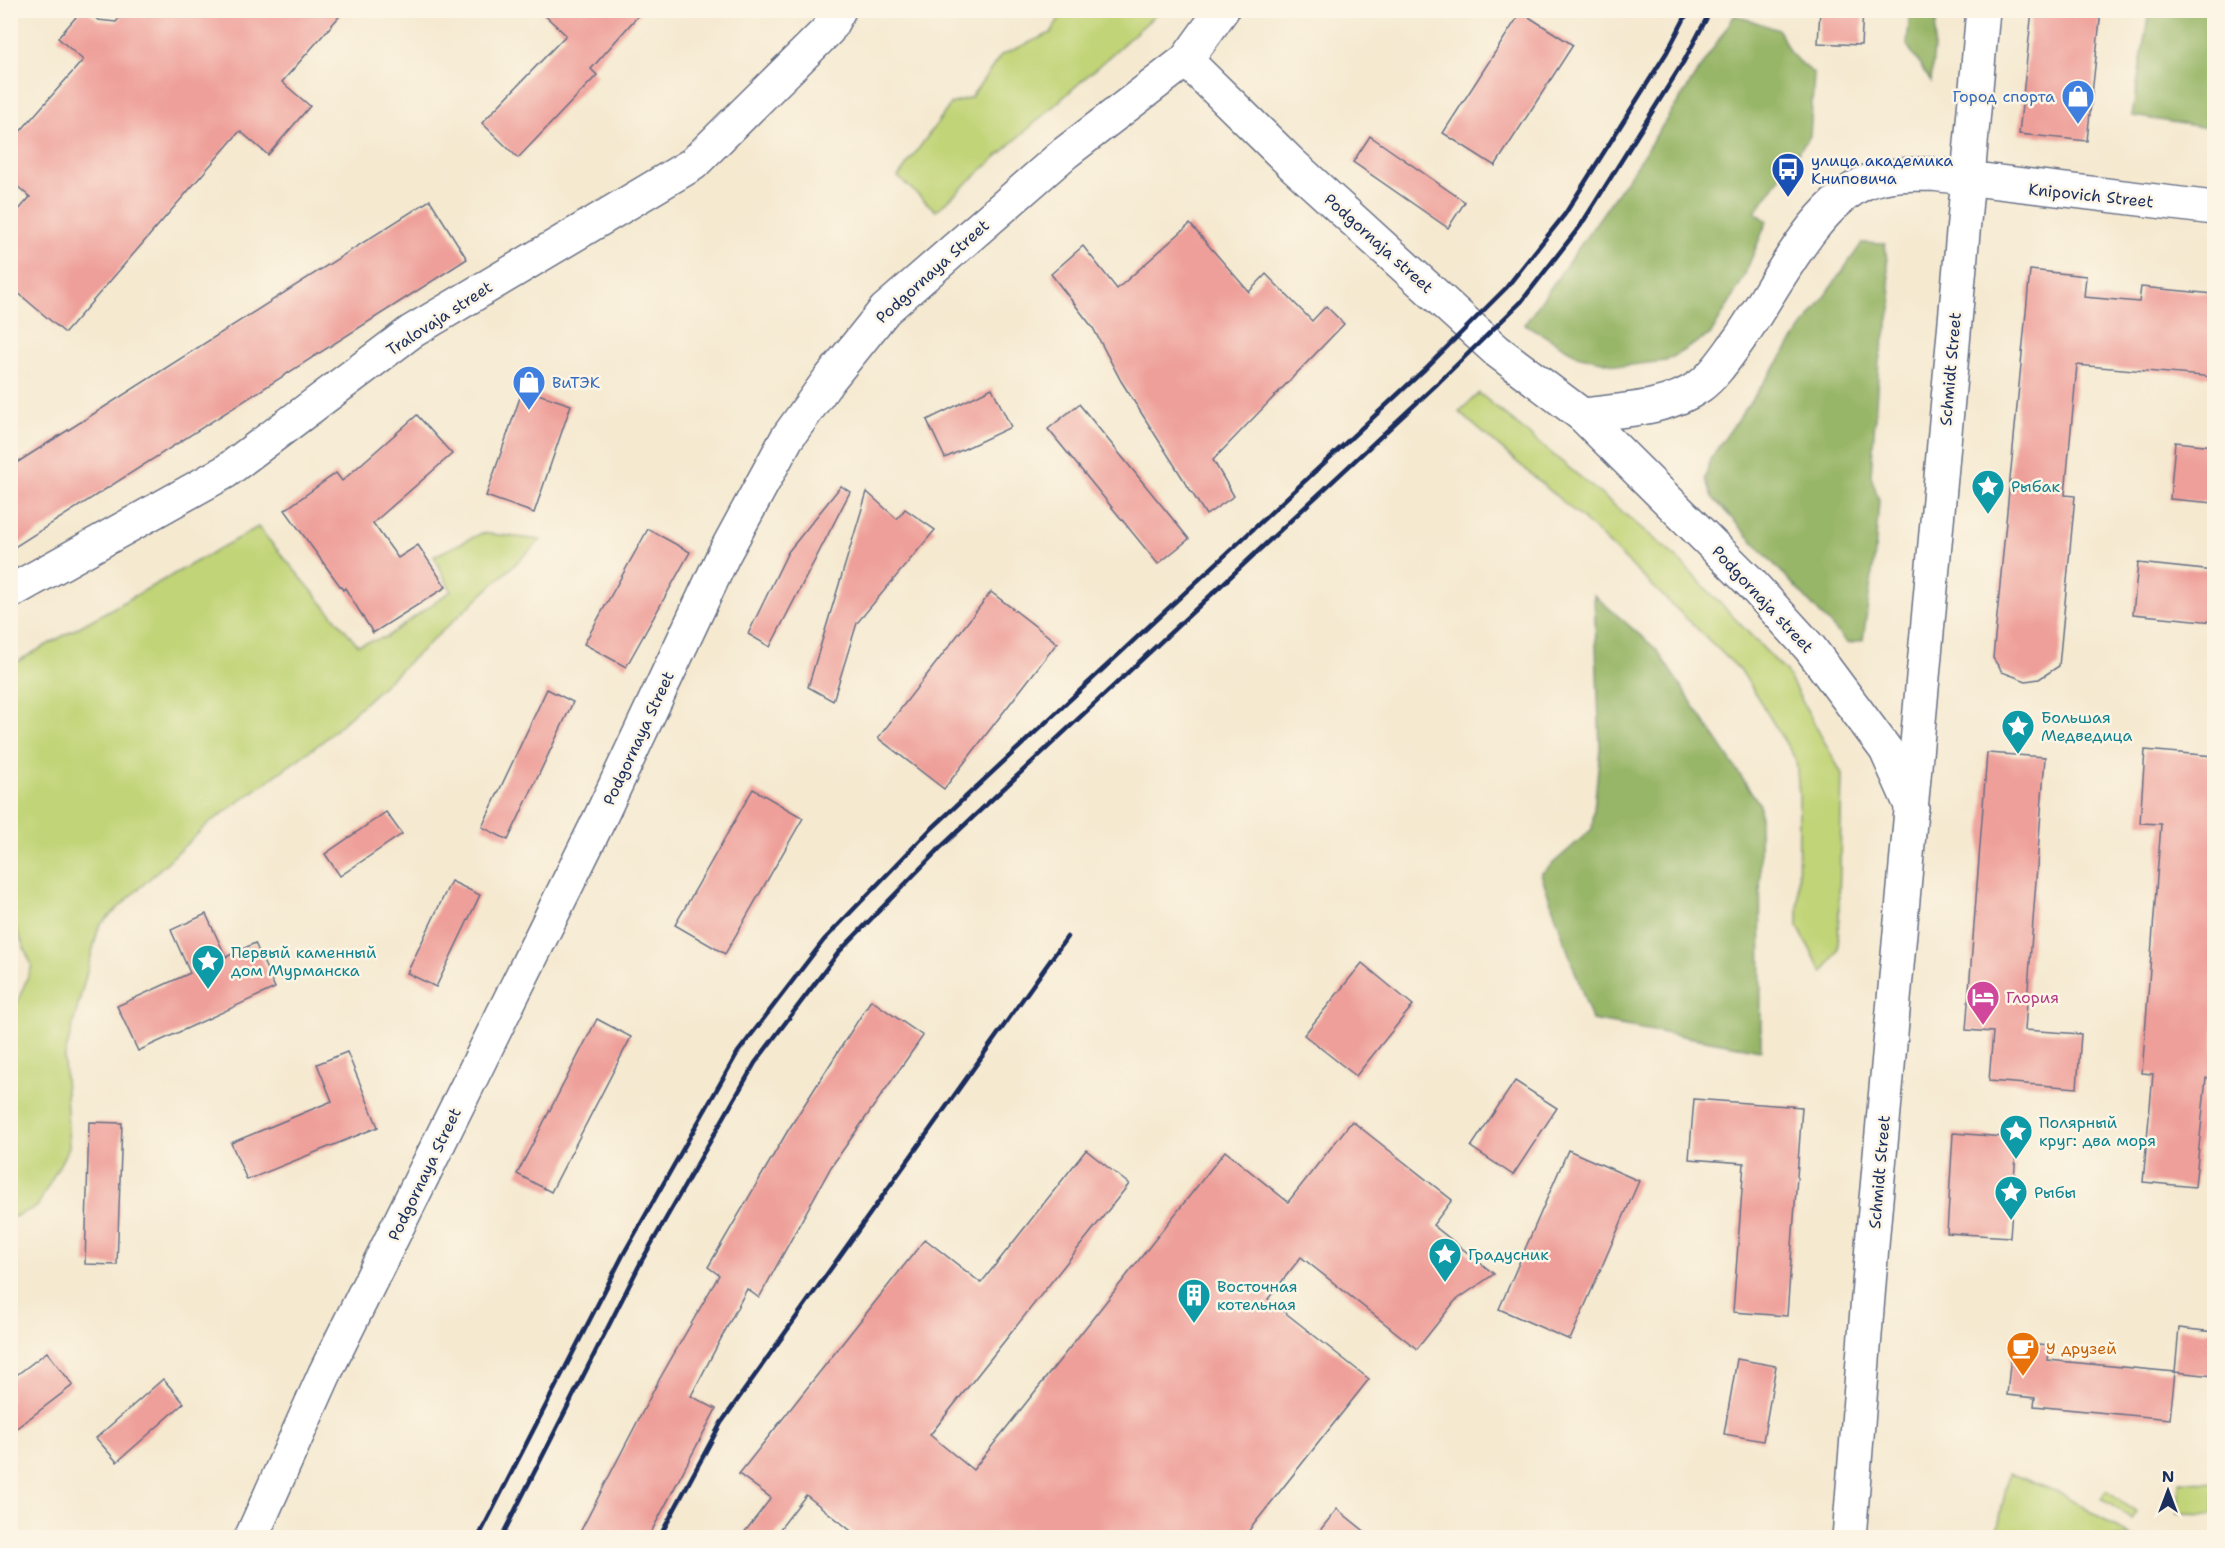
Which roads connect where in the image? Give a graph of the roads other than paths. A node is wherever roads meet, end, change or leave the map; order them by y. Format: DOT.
graph roads {
  1 [pos="839,10"];
  2 [pos="1222,10"];
  3 [pos="1983,10"];
  4 [pos="1186,60"];
  5 [pos="1968,179"];
  6 [pos="2214,208"];
  7 [pos="1582,415"];
  8 [pos="10,592"];
  9 [pos="1912,808"];
  10 [pos="250,1538"];
  11 [pos="1849,1538"];
  1 -- 8 [label="main road, Tralovaja street"];
  2 -- 4 [label="main road"];
  3 -- 5 [label="main road, Schmidt Street"];
  4 -- 7 [label="main road, Podgornaja street"];
  4 -- 10 [label="main road, Podgornaya Street"];
  5 -- 6 [label="main road, Knipovich Street"];
  5 -- 7 [label="main road"];
  5 -- 9 [label="main road, Schmidt Street"];
  7 -- 9 [label="main road, Podgornaja street"];
  9 -- 11 [label="main road, Schmidt Street"];
}
